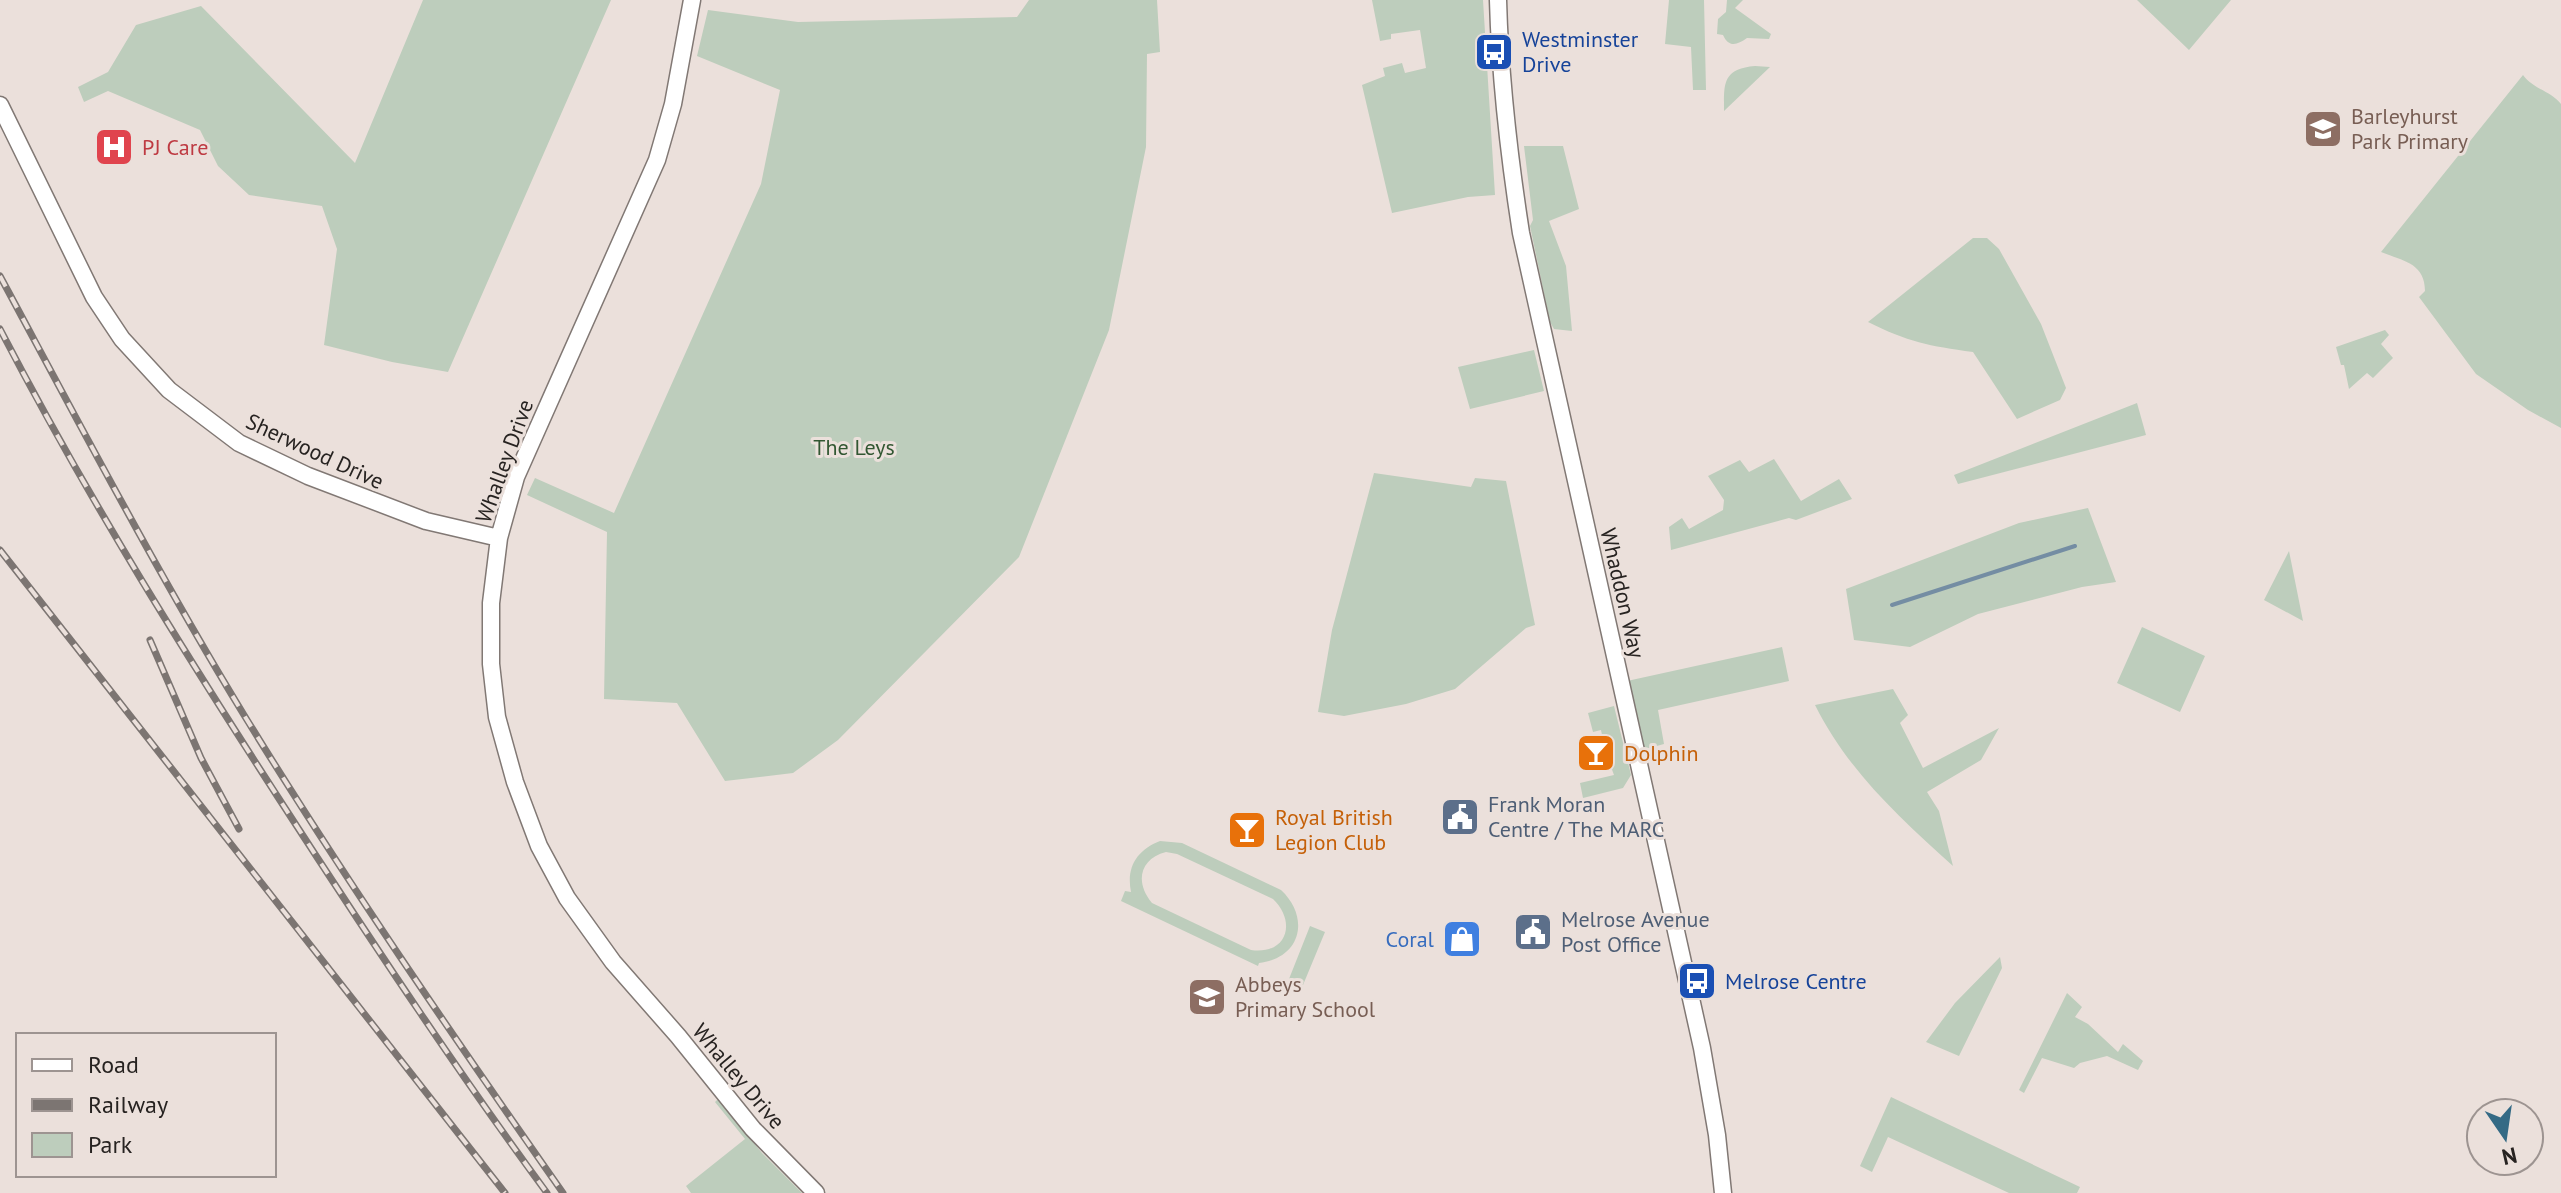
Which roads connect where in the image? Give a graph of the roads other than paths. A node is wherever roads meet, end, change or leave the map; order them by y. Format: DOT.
graph roads {
  1 [pos="692,0"];
  2 [pos="1498,0"];
  3 [pos="0,105"];
  4 [pos="499,538"];
  5 [pos="816,1193"];
  6 [pos="1723,1193"];
  1 -- 4 [label="street, Whalley Drive"];
  2 -- 6 [label="street, Whaddon Way"];
  3 -- 4 [label="street, Sherwood Drive"];
  4 -- 5 [label="street, Whalley Drive"];
}
